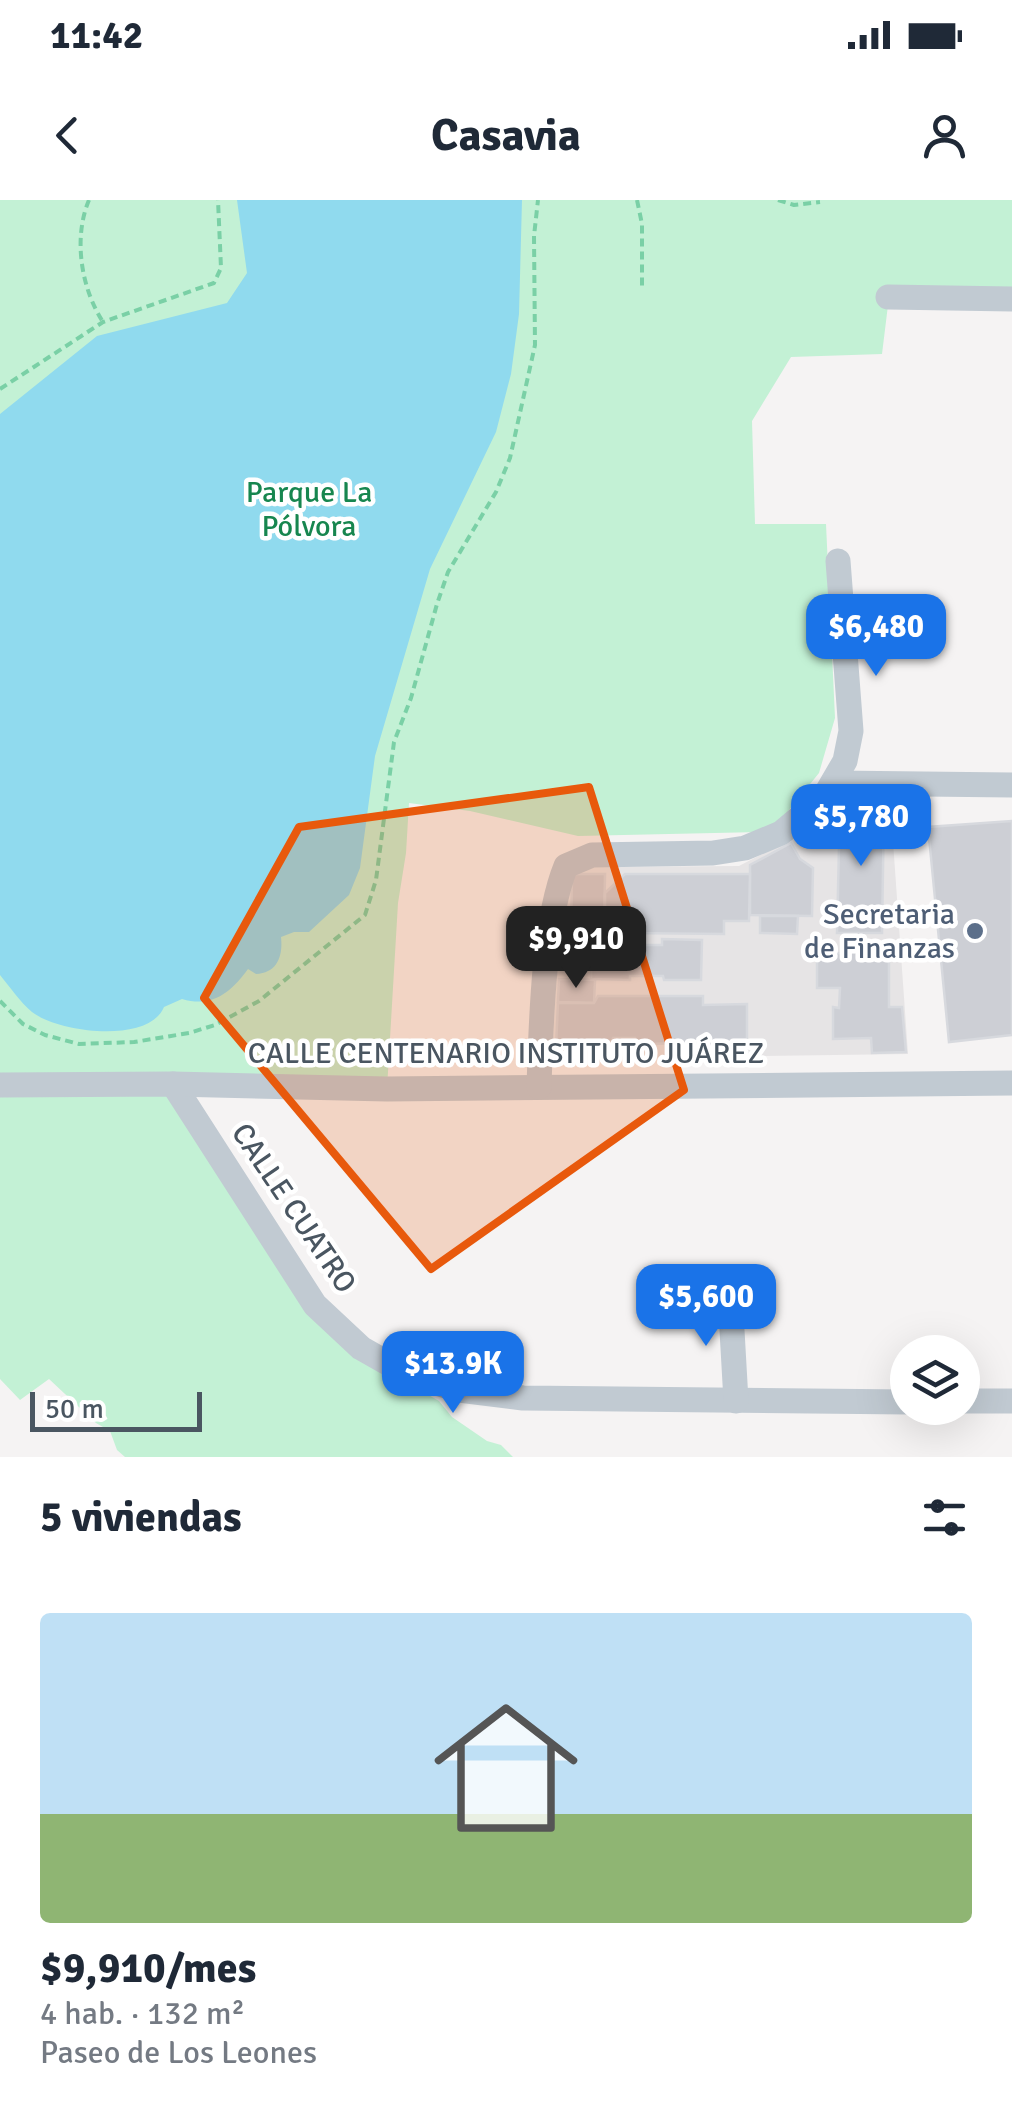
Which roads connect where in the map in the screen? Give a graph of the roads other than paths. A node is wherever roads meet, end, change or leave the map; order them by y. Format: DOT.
graph roads {
  1 [pos="888,298"];
  2 [pos="1012,299"];
  3 [pos="838,562"];
  4 [pos="834,783"];
  5 [pos="1012,785"];
  6 [pos="1012,1083"];
  7 [pos="173,1084"];
  8 [pos="0,1085"];
  9 [pos="538,1087"];
  10 [pos="730,1295"];
  11 [pos="736,1401"];
  12 [pos="980,1401"];
  13 [pos="1012,1401"];
  14 [pos="890,1402"];
  1 -- 2 [label="street"];
  3 -- 4 [label="street"];
  4 -- 5 [label="street"];
  4 -- 9 [label="street"];
  6 -- 9 [label="street, CALLE CENTENARIO INSTITUTO JUÁREZ"];
  7 -- 8 [label="street, CALLE CENTENARIO INSTITUTO JUÁREZ"];
  7 -- 9 [label="street, CALLE CENTENARIO INSTITUTO JUÁREZ"];
  7 -- 11 [label="street, CALLE CUATRO"];
  10 -- 11 [label="street"];
  11 -- 14 [label="street, CALLE CUATRO"];
  12 -- 13 [label="street"];
}
